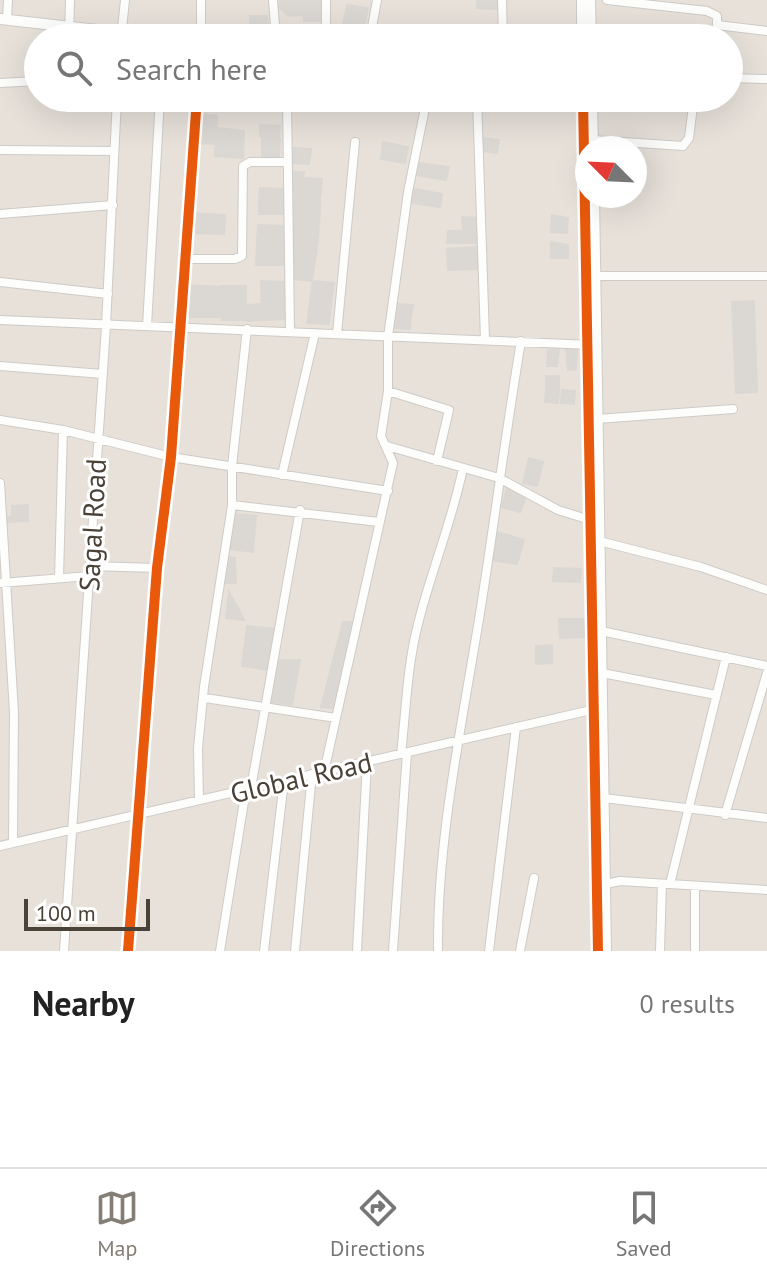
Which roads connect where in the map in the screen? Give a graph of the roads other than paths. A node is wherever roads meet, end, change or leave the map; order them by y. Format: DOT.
graph roads {
  1 [pos="8,0"];
  2 [pos="70,0"];
  3 [pos="125,0"];
  4 [pos="201,0"];
  5 [pos="273,0"];
  6 [pos="326,0"];
  7 [pos="377,0"];
  8 [pos="502,0"];
  9 [pos="582,0"];
  10 [pos="590,0"];
  11 [pos="607,0"];
  12 [pos="708,0"];
  13 [pos="659,3"];
  14 [pos="707,11"];
  15 [pos="3,19"];
  16 [pos="28,24"];
  17 [pos="68,24"];
  18 [pos="122,24"];
  19 [pos="201,24"];
  20 [pos="275,24"];
  21 [pos="326,24"];
  22 [pos="373,24"];
  23 [pos="503,24"];
  24 [pos="582,24"];
  25 [pos="591,24"];
  26 [pos="717,24"];
  27 [pos="743,28"];
  28 [pos="767,31"];
  29 [pos="743,78"];
  30 [pos="767,79"];
  31 [pos="24,82"];
  32 [pos="0,83"];
  33 [pos="116,112"];
  34 [pos="159,112"];
  35 [pos="196,112"];
  36 [pos="287,112"];
  37 [pos="424,112"];
  38 [pos="477,112"];
  39 [pos="584,112"];
  40 [pos="592,112"];
  41 [pos="692,112"];
  42 [pos="593,136"];
  43 [pos="355,142"];
  44 [pos="647,145"];
  45 [pos="0,150"];
  46 [pos="114,151"];
  47 [pos="286,162"];
  48 [pos="113,205"];
  49 [pos="594,208"];
  50 [pos="0,214"];
  51 [pos="185,259"];
  52 [pos="595,276"];
  53 [pos="767,276"];
  54 [pos="0,282"];
  55 [pos="108,294"];
  56 [pos="0,320"];
  57 [pos="181,325"];
  58 [pos="106,326"];
  59 [pos="147,326"];
  60 [pos="247,329"];
  61 [pos="290,332"];
  62 [pos="315,333"];
  63 [pos="337,334"];
  64 [pos="388,337"];
  65 [pos="485,339"];
  66 [pos="521,341"];
  67 [pos="592,345"];
  68 [pos="0,366"];
  69 [pos="103,374"];
  70 [pos="388,391"];
  71 [pos="733,409"];
  72 [pos="597,419"];
  73 [pos="0,420"];
  74 [pos="63,430"];
  75 [pos="97,438"];
  76 [pos="387,446"];
  77 [pos="171,457"];
  78 [pos="437,461"];
  79 [pos="232,466"];
  80 [pos="463,468"];
  81 [pos="282,475"];
  82 [pos="499,478"];
  83 [pos="0,483"];
  84 [pos="388,491"];
  85 [pos="232,505"];
  86 [pos="300,510"];
  87 [pos="590,520"];
  88 [pos="379,522"];
  89 [pos="599,541"];
  90 [pos="157,568"];
  91 [pos="89,571"];
  92 [pos="59,578"];
  93 [pos="2,583"];
  94 [pos="767,590"];
  95 [pos="601,631"];
  96 [pos="726,657"];
  97 [pos="767,666"];
  98 [pos="602,673"];
  99 [pos="767,673"];
  100 [pos="716,695"];
  101 [pos="205,698"];
  102 [pos="266,707"];
  103 [pos="598,708"];
  104 [pos="336,718"];
  105 [pos="516,727"];
  106 [pos="457,741"];
  107 [pos="404,753"];
  108 [pos="367,762"];
  109 [pos="324,772"];
  110 [pos="312,774"];
  111 [pos="284,781"];
  112 [pos="248,789"];
  113 [pos="604,798"];
  114 [pos="199,800"];
  115 [pos="686,810"];
  116 [pos="140,814"];
  117 [pos="725,815"];
  118 [pos="767,818"];
  119 [pos="71,830"];
  120 [pos="13,843"];
  121 [pos="0,846"];
  122 [pos="534,878"];
  123 [pos="666,884"];
  124 [pos="601,885"];
  125 [pos="695,887"];
  126 [pos="767,890"];
  127 [pos="64,951"];
  128 [pos="128,951"];
  129 [pos="220,951"];
  130 [pos="264,951"];
  131 [pos="295,951"];
  132 [pos="357,951"];
  133 [pos="393,951"];
  134 [pos="438,951"];
  135 [pos="489,951"];
  136 [pos="520,951"];
  137 [pos="591,951"];
  138 [pos="598,951"];
  139 [pos="606,951"];
  140 [pos="660,951"];
  141 [pos="695,951"];
  1 -- 15 [label="street"];
  2 -- 17 [label="street"];
  3 -- 18 [label="street"];
  4 -- 19 [label="street"];
  5 -- 20 [label="street"];
  6 -- 21 [label="street"];
  7 -- 22 [label="street"];
  8 -- 23 [label="street"];
  9 -- 24 [label="street"];
  10 -- 25 [label="street"];
  11 -- 13 [label="street"];
  12 -- 14 [label="street"];
  13 -- 14 [label="street"];
  14 -- 26 [label="street"];
  15 -- 16 [label="street"];
  27 -- 28 [label="street"];
  29 -- 30 [label="street"];
  31 -- 32 [label="street"];
  33 -- 46 [label="street, Sagal Road"];
  34 -- 59 [label="street"];
  35 -- 51 [label="street"];
  36 -- 47 [label="street"];
  37 -- 64 [label="street"];
  38 -- 65 [label="street"];
  39 -- 67 [label="street"];
  40 -- 42 [label="street"];
  41 -- 44 [label="street"];
  43 -- 63 [label="street"];
  45 -- 46 [label="street"];
  46 -- 48 [label="street, Sagal Road"];
  47 -- 51 [label="street"];
  47 -- 61 [label="street"];
  48 -- 50 [label="street"];
  48 -- 55 [label="street, Sagal Road"];
  49 -- 52 [label="street"];
  51 -- 57 [label="street"];
  52 -- 53 [label="street"];
  52 -- 67 [label="street"];
  54 -- 55 [label="street"];
  55 -- 58 [label="street, Sagal Road"];
  56 -- 58 [label="street"];
  57 -- 59 [label="street"];
  57 -- 60 [label="street"];
  57 -- 77 [label="street"];
  58 -- 59 [label="street"];
  58 -- 69 [label="street, Sagal Road"];
  60 -- 61 [label="street"];
  60 -- 79 [label="street"];
  61 -- 62 [label="street"];
  62 -- 63 [label="street"];
  62 -- 81 [label="street"];
  63 -- 64 [label="street"];
  64 -- 65 [label="street"];
  64 -- 70 [label="street"];
  65 -- 66 [label="street"];
  66 -- 67 [label="street"];
  66 -- 82 [label="street"];
  67 -- 72 [label="street"];
  67 -- 87 [label="street"];
  68 -- 69 [label="street"];
  69 -- 75 [label="street, Sagal Road"];
  70 -- 76 [label="street"];
  70 -- 78 [label="street"];
  71 -- 72 [label="street"];
  72 -- 89 [label="street"];
  73 -- 74 [label="street"];
  74 -- 75 [label="street"];
  74 -- 92 [label="street"];
  75 -- 77 [label="street"];
  75 -- 91 [label="street, Sagal Road"];
  76 -- 78 [label="street"];
  76 -- 84 [label="street"];
  77 -- 79 [label="street"];
  77 -- 90 [label="street"];
  78 -- 80 [label="street"];
  79 -- 81 [label="street"];
  79 -- 85 [label="street"];
  80 -- 82 [label="street"];
  80 -- 107 [label="street"];
  81 -- 84 [label="street"];
  82 -- 87 [label="street"];
  82 -- 106 [label="street"];
  83 -- 93 [label="street"];
  84 -- 88 [label="street"];
  85 -- 86 [label="street"];
  85 -- 101 [label="street"];
  86 -- 88 [label="street"];
  86 -- 102 [label="street"];
  87 -- 103 [label="street"];
  88 -- 104 [label="street"];
  89 -- 94 [label="street"];
  89 -- 95 [label="street"];
  90 -- 91 [label="street"];
  90 -- 116 [label="street"];
  91 -- 92 [label="street"];
  91 -- 119 [label="street, Sagal Road"];
  92 -- 93 [label="street"];
  93 -- 120 [label="street"];
  95 -- 96 [label="street"];
  95 -- 98 [label="street"];
  96 -- 97 [label="street"];
  96 -- 100 [label="street"];
  98 -- 100 [label="street"];
  98 -- 103 [label="street"];
  99 -- 117 [label="street"];
  100 -- 115 [label="street"];
  101 -- 102 [label="street"];
  101 -- 114 [label="street"];
  102 -- 104 [label="street"];
  102 -- 112 [label="street"];
  103 -- 105 [label="street, Global Road"];
  103 -- 113 [label="street"];
  103 -- 124 [label="street"];
  104 -- 109 [label="street"];
  105 -- 106 [label="street, Global Road"];
  105 -- 135 [label="street"];
  106 -- 107 [label="street, Global Road"];
  106 -- 134 [label="street"];
  107 -- 108 [label="street, Global Road"];
  107 -- 133 [label="street"];
  108 -- 109 [label="street, Global Road"];
  108 -- 132 [label="street"];
  109 -- 110 [label="street, Global Road"];
  110 -- 111 [label="street, Global Road"];
  110 -- 131 [label="street"];
  111 -- 112 [label="street, Global Road"];
  111 -- 130 [label="street"];
  112 -- 114 [label="street, Global Road"];
  112 -- 129 [label="street"];
  113 -- 115 [label="street"];
  113 -- 124 [label="street"];
  114 -- 116 [label="street, Global Road"];
  115 -- 117 [label="street"];
  115 -- 123 [label="street"];
  116 -- 119 [label="street, Global Road"];
  116 -- 128 [label="street"];
  117 -- 118 [label="street"];
  119 -- 120 [label="street, Global Road"];
  119 -- 127 [label="street, Sagal Road"];
  120 -- 121 [label="street, Global Road"];
  122 -- 136 [label="street"];
  123 -- 124 [label="street"];
  123 -- 125 [label="street"];
  123 -- 140 [label="street"];
  124 -- 138 [label="street"];
  124 -- 139 [label="street"];
  125 -- 126 [label="street"];
  125 -- 141 [label="street"];
  137 -- 138 [label="street"];
  138 -- 139 [label="street"];
}
